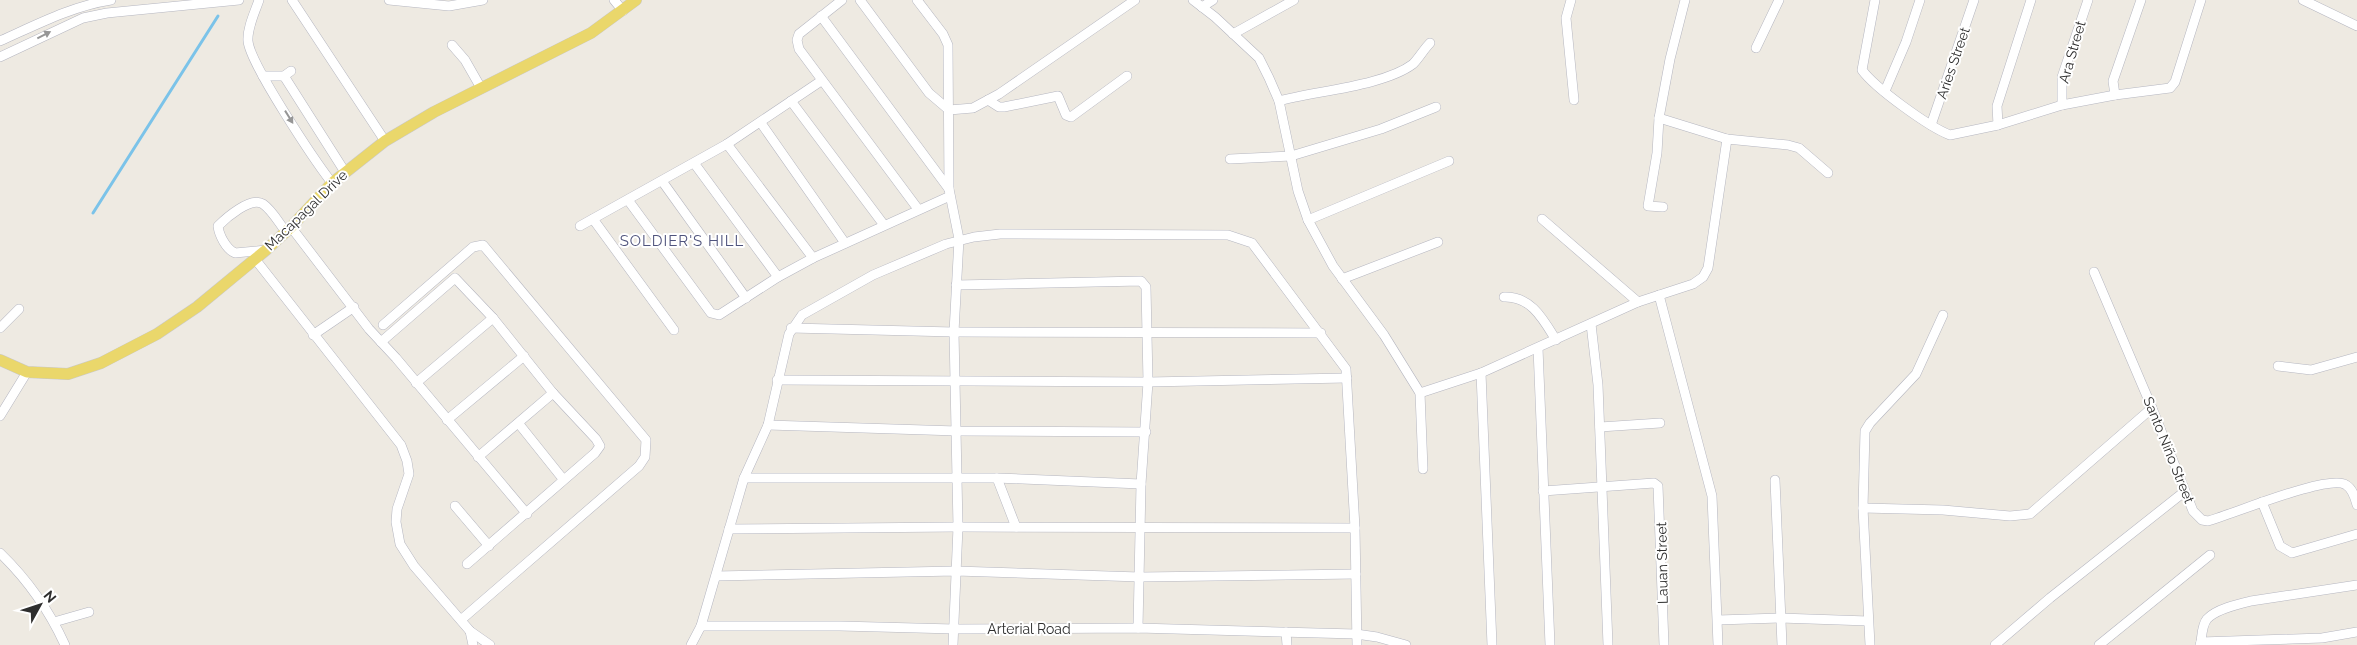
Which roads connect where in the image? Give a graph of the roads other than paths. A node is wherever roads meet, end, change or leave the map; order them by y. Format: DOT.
graph roads {
  1 [pos="111,0"];
  2 [pos="240,0"];
  3 [pos="259,0"];
  4 [pos="292,0"];
  5 [pos="389,0"];
  6 [pos="484,0"];
  7 [pos="614,0"];
  8 [pos="636,0"];
  9 [pos="842,0"];
  10 [pos="860,0"];
  11 [pos="917,0"];
  12 [pos="1135,0"];
  13 [pos="1193,0"];
  14 [pos="1214,0"];
  15 [pos="1294,0"];
  16 [pos="1571,0"];
  17 [pos="1685,0"];
  18 [pos="1779,0"];
  19 [pos="1876,0"];
  20 [pos="1920,0"];
  21 [pos="1974,0"];
  22 [pos="2031,0"];
  23 [pos="2088,0"];
  24 [pos="2141,0"];
  25 [pos="2201,0"];
  26 [pos="2303,0"];
  27 [pos="1202,7"];
  28 [pos="623,11"];
  29 [pos="821,16"];
  30 [pos="2357,26"];
  31 [pos="1233,34"];
  32 [pos="0,41"];
  33 [pos="1430,42"];
  34 [pos="452,45"];
  35 [pos="1756,48"];
  36 [pos="0,57"];
  37 [pos="263,76"];
  38 [pos="1126,76"];
  39 [pos="821,81"];
  40 [pos="482,88"];
  41 [pos="1885,91"];
  42 [pos="2115,95"];
  43 [pos="988,100"];
  44 [pos="1574,100"];
  45 [pos="1279,101"];
  46 [pos="791,102"];
  47 [pos="2062,106"];
  48 [pos="1436,107"];
  49 [pos="949,110"];
  50 [pos="1659,118"];
  51 [pos="760,123"];
  52 [pos="1932,125"];
  53 [pos="1998,125"];
  54 [pos="1728,139"];
  55 [pos="385,141"];
  56 [pos="727,144"];
  57 [pos="329,151"];
  58 [pos="1291,156"];
  59 [pos="1230,159"];
  60 [pos="315,160"];
  61 [pos="1449,161"];
  62 [pos="694,163"];
  63 [pos="345,172"];
  64 [pos="1828,173"];
  65 [pos="662,181"];
  66 [pos="332,183"];
  67 [pos="949,193"];
  68 [pos="628,200"];
  69 [pos="1663,207"];
  70 [pos="918,210"];
  71 [pos="593,219"];
  72 [pos="1542,219"];
  73 [pos="1308,220"];
  74 [pos="884,225"];
  75 [pos="580,226"];
  76 [pos="289,229"];
  77 [pos="960,240"];
  78 [pos="845,242"];
  79 [pos="1438,242"];
  80 [pos="266,250"];
  81 [pos="813,258"];
  82 [pos="255,259"];
  83 [pos="2094,272"];
  84 [pos="778,277"];
  85 [pos="1342,279"];
  86 [pos="956,285"];
  87 [pos="1659,295"];
  88 [pos="746,298"];
  89 [pos="1504,298"];
  90 [pos="1638,302"];
  91 [pos="354,307"];
  92 [pos="19,309"];
  93 [pos="1943,315"];
  94 [pos="493,318"];
  95 [pos="1591,324"];
  96 [pos="383,325"];
  97 [pos="0,328"];
  98 [pos="791,328"];
  99 [pos="674,330"];
  100 [pos="954,332"];
  101 [pos="1147,332"];
  102 [pos="1321,333"];
  103 [pos="313,335"];
  104 [pos="1556,340"];
  105 [pos="380,342"];
  106 [pos="1538,348"];
  107 [pos="524,356"];
  108 [pos="2357,357"];
  109 [pos="0,360"];
  110 [pos="2278,366"];
  111 [pos="27,372"];
  112 [pos="1481,373"];
  113 [pos="1347,378"];
  114 [pos="777,380"];
  115 [pos="955,382"];
  116 [pos="1148,382"];
  117 [pos="416,383"];
  118 [pos="553,393"];
  119 [pos="1420,393"];
  120 [pos="2152,408"];
  121 [pos="0,416"];
  122 [pos="447,420"];
  123 [pos="1660,423"];
  124 [pos="519,424"];
  125 [pos="768,425"];
  126 [pos="1600,427"];
  127 [pos="957,432"];
  128 [pos="1146,432"];
  129 [pos="478,457"];
  130 [pos="1423,469"];
  131 [pos="744,478"];
  132 [pos="957,478"];
  133 [pos="997,478"];
  134 [pos="563,479"];
  135 [pos="1775,480"];
  136 [pos="1141,484"];
  137 [pos="1603,485"];
  138 [pos="1543,490"];
  139 [pos="2184,492"];
  140 [pos="2262,502"];
  141 [pos="2357,505"];
  142 [pos="455,506"];
  143 [pos="1863,508"];
  144 [pos="526,514"];
  145 [pos="958,527"];
  146 [pos="1016,527"];
  147 [pos="1142,527"];
  148 [pos="1355,528"];
  149 [pos="729,529"];
  150 [pos="2357,534"];
  151 [pos="489,546"];
  152 [pos="0,553"];
  153 [pos="2210,555"];
  154 [pos="467,564"];
  155 [pos="956,571"];
  156 [pos="1356,574"];
  157 [pos="716,576"];
  158 [pos="1140,577"];
  159 [pos="2357,585"];
  160 [pos="89,612"];
  161 [pos="1780,618"];
  162 [pos="462,619"];
  163 [pos="1718,620"];
  164 [pos="1868,621"];
  165 [pos="54,622"];
  166 [pos="701,626"];
  167 [pos="1138,628"];
  168 [pos="954,630"];
  169 [pos="470,631"];
  170 [pos="1286,632"];
  171 [pos="2357,632"];
  172 [pos="1356,634"];
  173 [pos="2200,644"];
  174 [pos="65,645"];
  175 [pos="473,645"];
  176 [pos="490,645"];
  177 [pos="691,645"];
  178 [pos="953,645"];
  179 [pos="1287,645"];
  180 [pos="1357,645"];
  181 [pos="1406,645"];
  182 [pos="1492,645"];
  183 [pos="1550,645"];
  184 [pos="1608,645"];
  185 [pos="1664,645"];
  186 [pos="1718,645"];
  187 [pos="1782,645"];
  188 [pos="1870,645"];
  189 [pos="1995,645"];
  190 [pos="2099,645"];
  1 -- 32 [label="street"];
  36 -- 2 [label="street, one-way"];
  3 -- 37 [label="street"];
  4 -- 55 [label="street"];
  5 -- 6 [label="street"];
  7 -- 28 [label="street"];
  8 -- 28 [label="main road, Macapagal Drive"];
  9 -- 29 [label="street"];
  10 -- 49 [label="street"];
  11 -- 49 [label="street"];
  12 -- 43 [label="street"];
  13 -- 27 [label="street"];
  14 -- 27 [label="street"];
  15 -- 31 [label="street"];
  16 -- 44 [label="street"];
  17 -- 50 [label="street"];
  18 -- 35 [label="street"];
  19 -- 41 [label="street"];
  20 -- 41 [label="street"];
  21 -- 52 [label="street, Aries Street"];
  22 -- 53 [label="street"];
  23 -- 47 [label="street, Ara Street"];
  24 -- 42 [label="street"];
  25 -- 42 [label="street"];
  26 -- 30 [label="street"];
  27 -- 31 [label="street"];
  28 -- 40 [label="main road, Macapagal Drive"];
  29 -- 39 [label="street"];
  29 -- 67 [label="street"];
  31 -- 45 [label="street"];
  33 -- 45 [label="street"];
  34 -- 40 [label="street"];
  37 -- 57 [label="street"];
  37 -- 60 [label="street, one-way"];
  38 -- 43 [label="street"];
  39 -- 46 [label="street"];
  39 -- 70 [label="street"];
  40 -- 55 [label="main road, Macapagal Drive"];
  41 -- 52 [label="street"];
  42 -- 47 [label="street"];
  43 -- 49 [label="street"];
  45 -- 58 [label="street"];
  46 -- 51 [label="street"];
  46 -- 74 [label="street"];
  47 -- 53 [label="street"];
  48 -- 58 [label="street"];
  49 -- 67 [label="street"];
  50 -- 54 [label="street"];
  50 -- 69 [label="street"];
  51 -- 56 [label="street"];
  51 -- 78 [label="street"];
  52 -- 53 [label="street"];
  54 -- 64 [label="street"];
  54 -- 87 [label="street"];
  55 -- 63 [label="main road, Macapagal Drive"];
  56 -- 62 [label="street"];
  56 -- 81 [label="street"];
  57 -- 60 [label="street"];
  57 -- 63 [label="street"];
  58 -- 59 [label="street"];
  58 -- 73 [label="street"];
  60 -- 66 [label="street"];
  61 -- 73 [label="street"];
  62 -- 65 [label="street"];
  62 -- 84 [label="street"];
  63 -- 66 [label="main road, Macapagal Drive"];
  65 -- 68 [label="street"];
  65 -- 88 [label="street"];
  66 -- 76 [label="main road, Macapagal Drive"];
  67 -- 70 [label="street"];
  67 -- 77 [label="street"];
  68 -- 71 [label="street"];
  68 -- 88 [label="street"];
  70 -- 74 [label="street"];
  71 -- 75 [label="street"];
  71 -- 99 [label="street"];
  72 -- 90 [label="street"];
  73 -- 85 [label="street"];
  74 -- 78 [label="street"];
  76 -- 80 [label="main road, Macapagal Drive"];
  76 -- 80 [label="street"];
  76 -- 91 [label="street"];
  77 -- 86 [label="street"];
  77 -- 98 [label="street"];
  77 -- 102 [label="street"];
  78 -- 81 [label="street"];
  79 -- 85 [label="street"];
  80 -- 82 [label="main road, Macapagal Drive"];
  81 -- 84 [label="street"];
  82 -- 103 [label="street"];
  82 -- 111 [label="main road, Macapagal Drive"];
  83 -- 120 [label="street, Santo Niño Street"];
  84 -- 88 [label="street"];
  85 -- 119 [label="street"];
  86 -- 100 [label="street"];
  86 -- 101 [label="street"];
  87 -- 90 [label="street"];
  87 -- 163 [label="street"];
  89 -- 104 [label="street"];
  90 -- 95 [label="street"];
  91 -- 103 [label="street"];
  91 -- 105 [label="street"];
  92 -- 97 [label="street"];
  93 -- 143 [label="street"];
  94 -- 105 [label="street"];
  94 -- 107 [label="street"];
  94 -- 117 [label="street"];
  95 -- 104 [label="street"];
  95 -- 126 [label="street"];
  96 -- 162 [label="street"];
  98 -- 100 [label="street"];
  98 -- 114 [label="street"];
  100 -- 101 [label="street"];
  100 -- 115 [label="street"];
  101 -- 102 [label="street"];
  101 -- 116 [label="street"];
  102 -- 113 [label="street"];
  103 -- 162 [label="street"];
  104 -- 106 [label="street"];
  105 -- 117 [label="street"];
  106 -- 112 [label="street"];
  106 -- 138 [label="street"];
  107 -- 118 [label="street"];
  107 -- 122 [label="street"];
  108 -- 110 [label="street"];
  109 -- 111 [label="main road, Macapagal Drive"];
  111 -- 121 [label="street"];
  112 -- 119 [label="street"];
  112 -- 182 [label="street"];
  113 -- 116 [label="street"];
  113 -- 148 [label="street"];
  114 -- 115 [label="street"];
  114 -- 125 [label="street"];
  115 -- 116 [label="street"];
  115 -- 127 [label="street"];
  116 -- 128 [label="street"];
  117 -- 122 [label="street"];
  118 -- 124 [label="street"];
  118 -- 134 [label="street"];
  119 -- 130 [label="street"];
  120 -- 139 [label="street, Santo Niño Street"];
  120 -- 143 [label="street"];
  122 -- 129 [label="street"];
  123 -- 126 [label="street"];
  124 -- 129 [label="street"];
  124 -- 134 [label="street"];
  125 -- 127 [label="street"];
  125 -- 131 [label="street"];
  126 -- 137 [label="street"];
  127 -- 128 [label="street"];
  127 -- 132 [label="street"];
  128 -- 136 [label="street"];
  129 -- 144 [label="street"];
  131 -- 132 [label="street"];
  131 -- 149 [label="street"];
  132 -- 133 [label="street"];
  132 -- 145 [label="street"];
  133 -- 136 [label="street"];
  133 -- 146 [label="street"];
  134 -- 144 [label="street"];
  135 -- 161 [label="street"];
  136 -- 147 [label="street"];
  137 -- 138 [label="street"];
  137 -- 184 [label="street"];
  137 -- 185 [label="street, Lauan Street"];
  138 -- 183 [label="street"];
  139 -- 140 [label="street, Santo Niño Street"];
  139 -- 189 [label="street"];
  140 -- 141 [label="street, Santo Niño Street"];
  140 -- 150 [label="street"];
  142 -- 151 [label="street"];
  143 -- 164 [label="street"];
  144 -- 151 [label="street"];
  145 -- 146 [label="street"];
  145 -- 149 [label="street"];
  145 -- 155 [label="street"];
  146 -- 147 [label="street"];
  147 -- 148 [label="street"];
  147 -- 158 [label="street"];
  148 -- 156 [label="street"];
  149 -- 157 [label="street"];
  151 -- 154 [label="street"];
  152 -- 165 [label="street"];
  153 -- 190 [label="street"];
  155 -- 157 [label="street"];
  155 -- 158 [label="street"];
  155 -- 168 [label="street"];
  156 -- 158 [label="street"];
  156 -- 172 [label="street"];
  157 -- 166 [label="street"];
  158 -- 167 [label="street"];
  159 -- 173 [label="street"];
  160 -- 165 [label="street"];
  161 -- 163 [label="street"];
  161 -- 164 [label="street"];
  161 -- 187 [label="street"];
  162 -- 169 [label="street"];
  163 -- 186 [label="street"];
  164 -- 188 [label="street"];
  165 -- 174 [label="street"];
  166 -- 168 [label="street, Arterial Road"];
  166 -- 177 [label="street"];
  167 -- 168 [label="street, Arterial Road"];
  167 -- 170 [label="street, Arterial Road"];
  168 -- 178 [label="street"];
  169 -- 175 [label="street"];
  169 -- 176 [label="street"];
  170 -- 172 [label="street, Arterial Road"];
  170 -- 179 [label="street"];
  171 -- 173 [label="street"];
  172 -- 180 [label="street"];
  172 -- 181 [label="street, Arterial Road"];
}
